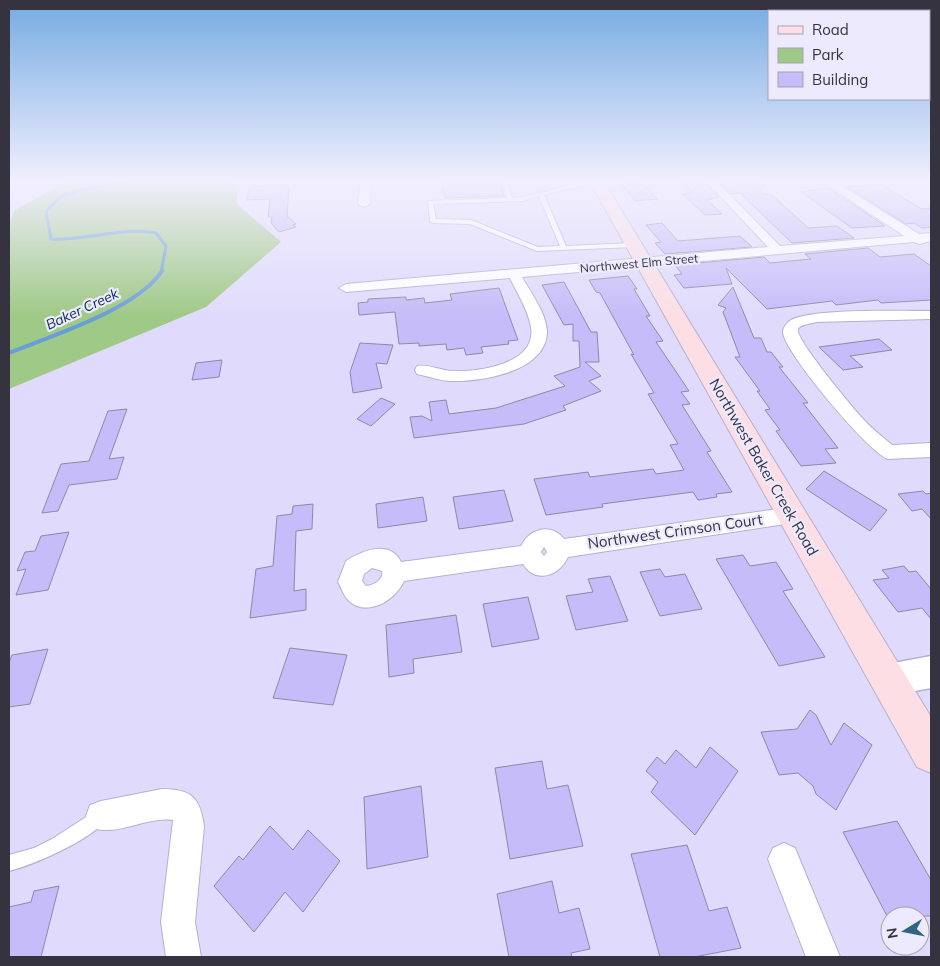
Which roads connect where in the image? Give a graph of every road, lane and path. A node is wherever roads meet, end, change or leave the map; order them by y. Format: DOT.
graph roads {
  1 [pos="483,227"];
  2 [pos="555,227"];
  3 [pos="622,227"];
  4 [pos="755,227"];
  5 [pos="899,227"];
  6 [pos="931,237"];
  7 [pos="916,238"];
  8 [pos="931,248"];
  9 [pos="564,249"];
  10 [pos="777,250"];
  11 [pos="639,253"];
  12 [pos="514,273"];
  13 [pos="346,288"];
  14 [pos="931,315"];
  15 [pos="423,370"];
  16 [pos="931,450"];
  17 [pos="792,515"];
  18 [pos="394,573"];
  19 [pos="931,672"];
  20 [pos="888,680"];
  21 [pos="931,753"];
  22 [pos="101,816"];
  23 [pos="784,860"];
  24 [pos="9,863"];
  25 [pos="184,957"];
  26 [pos="823,957"];
  1 -- 9 [label="lane"];
  2 -- 9 [label="lane"];
  3 -- 11 [label="main road, Northwest Baker Creek Road"];
  4 -- 10 [label="street"];
  5 -- 7 [label="street"];
  6 -- 7 [label="street, Northwest Elm Street"];
  7 -- 8 [label="street"];
  7 -- 10 [label="street, Northwest Elm Street"];
  9 -- 11 [label="lane"];
  10 -- 11 [label="street, Northwest Elm Street"];
  11 -- 12 [label="street, Northwest Elm Street"];
  11 -- 17 [label="main road, Northwest Baker Creek Road"];
  12 -- 13 [label="street, Northwest Elm Street"];
  12 -- 15 [label="street"];
  14 -- 16 [label="street"];
  17 -- 18 [label="street, Northwest Crimson Court"];
  17 -- 20 [label="main road, Northwest Baker Creek Road"];
  19 -- 20 [label="street"];
  20 -- 21 [label="main road, Northwest Baker Creek Road"];
  22 -- 24 [label="lane"];
  22 -- 25 [label="street"];
  23 -- 26 [label="street"];
}
